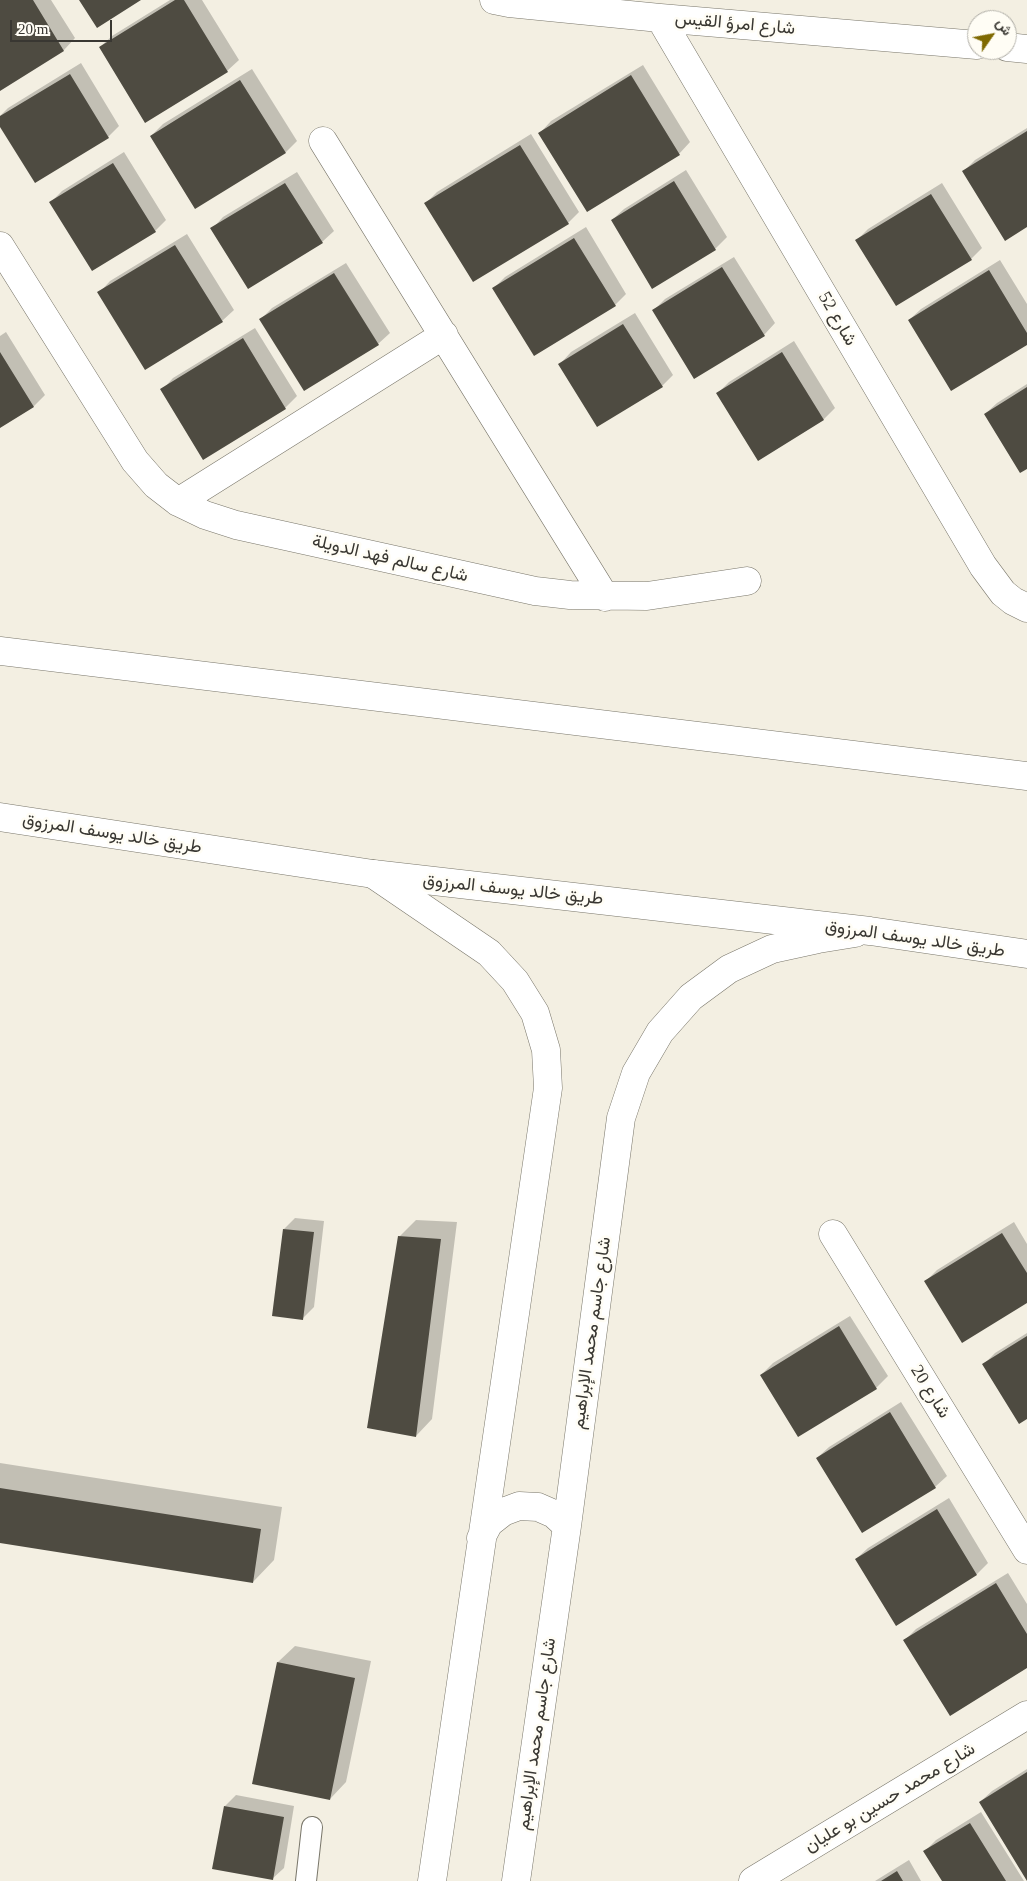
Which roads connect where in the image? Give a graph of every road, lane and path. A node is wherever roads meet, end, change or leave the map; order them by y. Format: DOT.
graph roads {
  1 [pos="494,0"];
  2 [pos="660,18"];
  3 [pos="967,44"];
  4 [pos="323,141"];
  5 [pos="0,246"];
  6 [pos="444,335"];
  7 [pos="178,502"];
  8 [pos="747,581"];
  9 [pos="605,597"];
  10 [pos="1027,608"];
  11 [pos="0,651"];
  12 [pos="1027,776"];
  13 [pos="0,817"];
  14 [pos="373,874"];
  15 [pos="870,931"];
  16 [pos="1027,954"];
  17 [pos="833,1234"];
  18 [pos="567,1526"];
  19 [pos="481,1539"];
  20 [pos="1027,1550"];
  21 [pos="1027,1715"];
  22 [pos="312,1827"];
  23 [pos="306,1881"];
  24 [pos="432,1881"];
  25 [pos="516,1881"];
  26 [pos="753,1881"];
  1 -- 2 [label="street, شارع امرؤ القيس"];
  2 -- 3 [label="street, شارع امرؤ القيس"];
  2 -- 10 [label="street, شارع 52"];
  4 -- 6 [label="street"];
  5 -- 7 [label="street, شارع سالم فهد الدويلة"];
  6 -- 7 [label="street"];
  6 -- 9 [label="street"];
  7 -- 9 [label="street, شارع سالم فهد الدويلة"];
  8 -- 9 [label="street, شارع سالم فهد الدويلة"];
  11 -- 12 [label="street"];
  13 -- 14 [label="street, طريق خالد يوسف المرزوق"];
  14 -- 15 [label="street, طريق خالد يوسف المرزوق"];
  14 -- 19 [label="street"];
  15 -- 16 [label="street, طريق خالد يوسف المرزوق"];
  15 -- 18 [label="street, شارع جاسم محمد الإبراهيم"];
  17 -- 20 [label="street, شارع 20"];
  18 -- 19 [label="street"];
  18 -- 25 [label="street, شارع جاسم محمد الإبراهيم"];
  19 -- 24 [label="street"];
  21 -- 26 [label="street, شارع محمد حسين بو عليان"];
  22 -- 23 [label="lane"];
}
